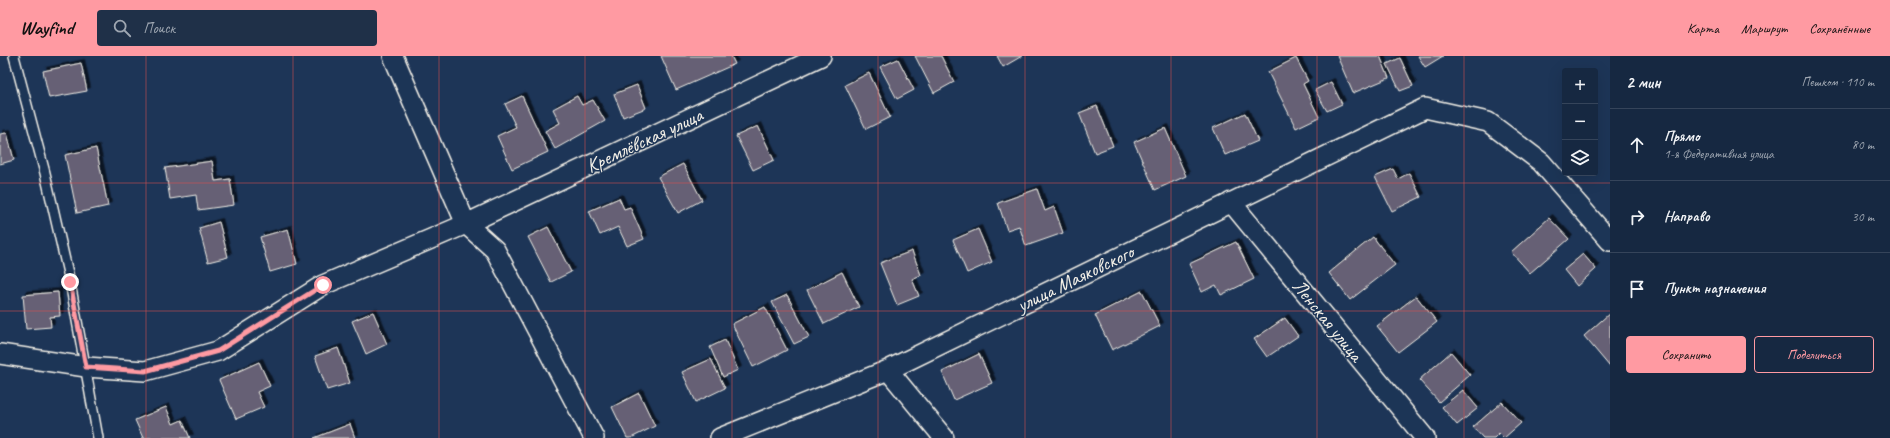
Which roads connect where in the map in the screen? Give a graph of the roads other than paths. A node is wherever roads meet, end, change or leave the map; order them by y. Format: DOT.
graph roads {
  1 [pos="14,56"];
  2 [pos="393,56"];
  3 [pos="821,56"];
  4 [pos="1231,202"];
  5 [pos="466,224"];
  6 [pos="1610,241"];
  7 [pos="0,354"];
  8 [pos="86,367"];
  9 [pos="888,370"];
  10 [pos="98,438"];
  11 [pos="594,438"];
  12 [pos="720,438"];
  13 [pos="944,438"];
  14 [pos="1425,438"];
  1 -- 8 [label="lane"];
  2 -- 5 [label="street"];
  3 -- 5 [label="street, Кремлёвская улица"];
  4 -- 6 [label="street, улица Маяковского"];
  4 -- 9 [label="street, улица Маяковского"];
  4 -- 14 [label="street, Ленская улица"];
  5 -- 8 [label="street, Кремлёвская улица"];
  5 -- 11 [label="street"];
  7 -- 8 [label="street, Кремлёвская улица"];
  8 -- 10 [label="lane"];
  9 -- 12 [label="street, улица Маяковского"];
  9 -- 13 [label="street"];
}
